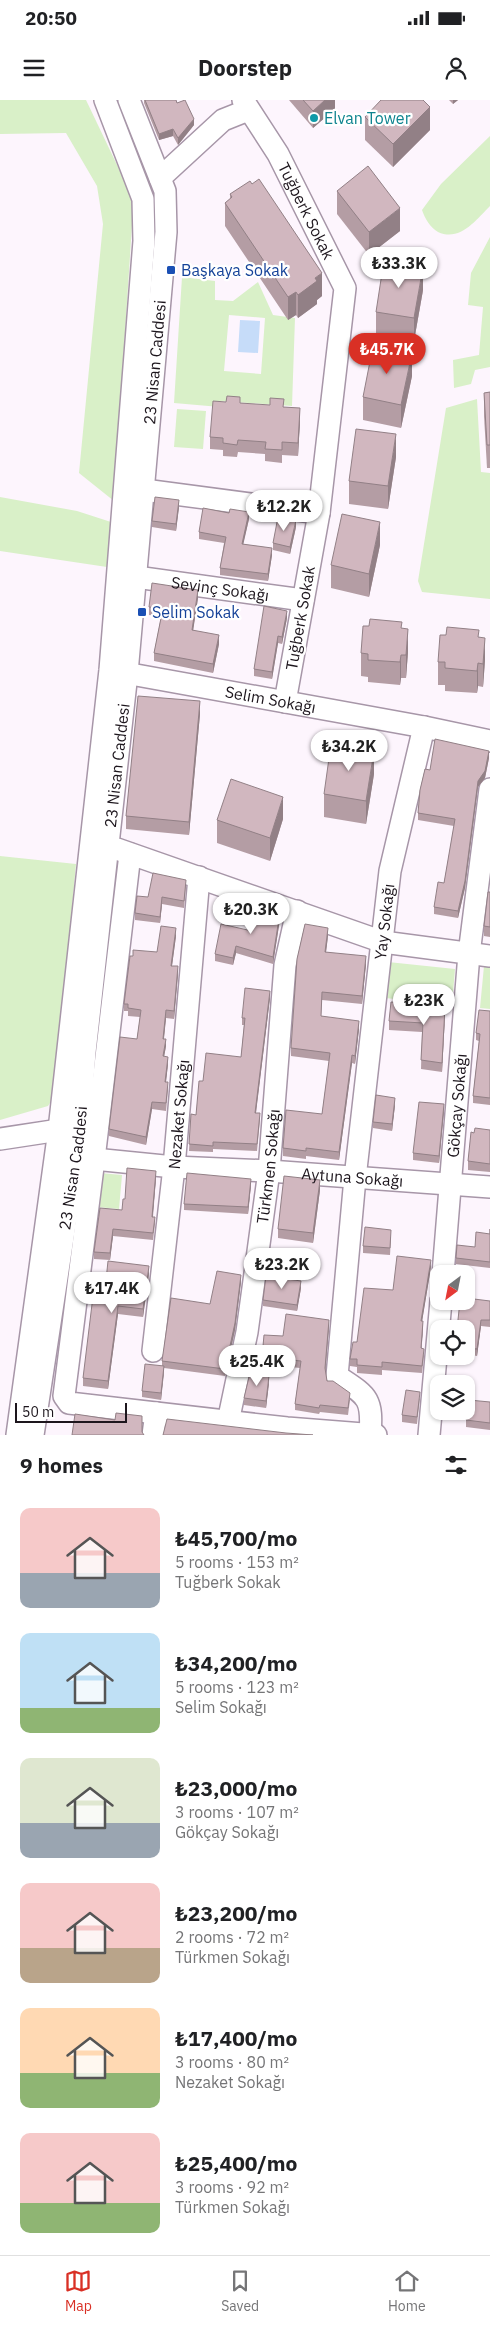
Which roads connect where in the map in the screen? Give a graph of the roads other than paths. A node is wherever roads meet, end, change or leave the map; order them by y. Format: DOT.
graph roads {
  1 [pos="105,100"];
  2 [pos="129,100"];
  3 [pos="246,105"];
  4 [pos="160,178"];
  5 [pos="144,490"];
  6 [pos="319,513"];
  7 [pos="136,577"];
  8 [pos="303,600"];
  9 [pos="118,672"];
  10 [pos="285,702"];
  11 [pos="424,727"];
  12 [pos="490,741"];
  13 [pos="490,790"];
  14 [pos="110,846"];
  15 [pos="130,854"];
  16 [pos="199,877"];
  17 [pos="297,911"];
  18 [pos="383,942"];
  19 [pos="469,954"];
  20 [pos="490,956"];
  21 [pos="69,1131"];
  22 [pos="0,1139"];
  23 [pos="94,1160"];
  24 [pos="174,1167"];
  25 [pos="269,1171"];
  26 [pos="355,1178"];
  27 [pos="451,1184"];
  28 [pos="490,1187"];
  29 [pos="444,1265"];
  30 [pos="440,1310"];
  31 [pos="153,1351"];
  32 [pos="156,1413"];
  33 [pos="228,1422"];
  34 [pos="18,1435"];
  35 [pos="33,1435"];
  36 [pos="153,1435"];
  37 [pos="370,1435"];
  38 [pos="376,1435"];
  39 [pos="429,1435"];
  1 -- 9 [label="street, 23 Nisan Caddesi"];
  2 -- 4 [label="street, 23 Nisan Caddesi"];
  3 -- 4 [label="street"];
  3 -- 6 [label="street, Tuğberk Sokak"];
  4 -- 5 [label="street, 23 Nisan Caddesi"];
  5 -- 6 [label="street"];
  5 -- 7 [label="street, 23 Nisan Caddesi"];
  6 -- 8 [label="street, Tuğberk Sokak"];
  7 -- 8 [label="street, Sevinç Sokağı"];
  7 -- 9 [label="street, 23 Nisan Caddesi"];
  8 -- 10 [label="street, Tuğberk Sokak"];
  9 -- 10 [label="street, Selim Sokağı"];
  9 -- 14 [label="street, 23 Nisan Caddesi"];
  9 -- 21 [label="street, 23 Nisan Caddesi"];
  10 -- 11 [label="street, Selim Sokağı"];
  11 -- 12 [label="street, Selim Sokağı"];
  11 -- 18 [label="street, Yay Sokağı"];
  13 -- 19 [label="street, Gökçay Sokağı"];
  14 -- 15 [label="street"];
  14 -- 21 [label="street, 23 Nisan Caddesi"];
  15 -- 16 [label="street"];
  15 -- 23 [label="street"];
  16 -- 17 [label="street"];
  16 -- 24 [label="street, Nezaket Sokağı"];
  17 -- 18 [label="street"];
  17 -- 25 [label="street, Türkmen Sokağı"];
  18 -- 19 [label="street"];
  18 -- 26 [label="street, Yay Sokağı"];
  19 -- 20 [label="street"];
  19 -- 27 [label="street, Gökçay Sokağı"];
  21 -- 22 [label="street"];
  21 -- 34 [label="street, 23 Nisan Caddesi"];
  21 -- 35 [label="street, 23 Nisan Caddesi"];
  23 -- 24 [label="street, Aytuna Sokağı"];
  23 -- 32 [label="street"];
  24 -- 25 [label="street, Aytuna Sokağı"];
  24 -- 31 [label="street, Nezaket Sokağı"];
  25 -- 26 [label="street, Aytuna Sokağı"];
  25 -- 33 [label="street, Türkmen Sokağı"];
  26 -- 27 [label="street, Aytuna Sokağı"];
  26 -- 37 [label="street, Yay Sokağı"];
  27 -- 28 [label="street, Aytuna Sokağı"];
  27 -- 29 [label="street, Gökçay Sokağı"];
  30 -- 39 [label="street"];
  32 -- 33 [label="street"];
  32 -- 36 [label="street"];
  33 -- 37 [label="street"];
  37 -- 38 [label="street"];
}
